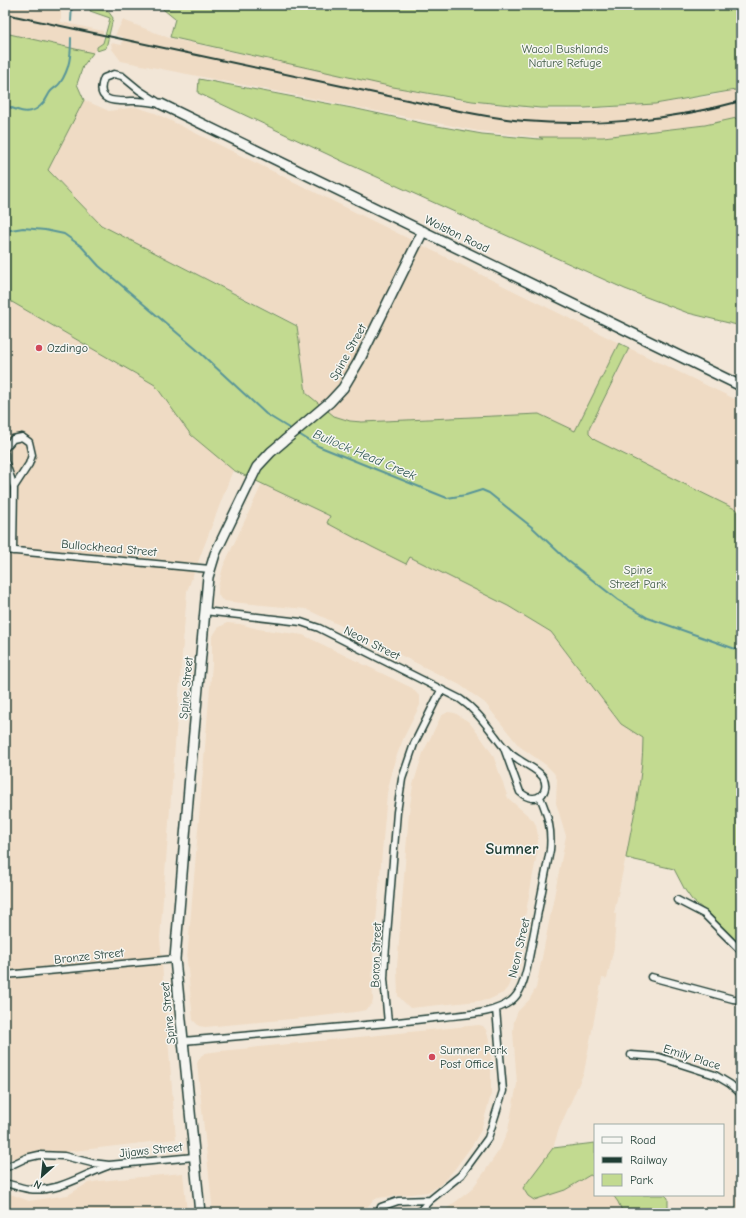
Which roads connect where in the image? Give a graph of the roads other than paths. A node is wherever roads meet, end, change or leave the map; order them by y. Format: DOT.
graph roads {
  1 [pos="161,104"];
  2 [pos="423,231"];
  3 [pos="741,386"];
  4 [pos="5,448"];
  5 [pos="5,454"];
  6 [pos="14,487"];
  7 [pos="5,550"];
  8 [pos="13,551"];
  9 [pos="210,569"];
  10 [pos="204,611"];
  11 [pos="441,690"];
  12 [pos="504,748"];
  13 [pos="540,797"];
  14 [pos="677,900"];
  15 [pos="741,951"];
  16 [pos="175,958"];
  17 [pos="5,975"];
  18 [pos="651,977"];
  19 [pos="741,1000"];
  20 [pos="496,1009"];
  21 [pos="388,1022"];
  22 [pos="183,1041"];
  23 [pos="631,1054"];
  24 [pos="741,1094"];
  25 [pos="194,1156"];
  26 [pos="109,1165"];
  27 [pos="5,1168"];
  28 [pos="5,1183"];
  29 [pos="430,1200"];
  30 [pos="200,1213"];
  31 [pos="379,1213"];
  32 [pos="418,1213"];
  1 -- 1 [label="street, Wolston Road"];
  1 -- 2 [label="street, Wolston Road"];
  2 -- 3 [label="street, Wolston Road"];
  2 -- 9 [label="street, Spine Street"];
  4 -- 6 [label="street"];
  5 -- 6 [label="street"];
  6 -- 8 [label="street"];
  7 -- 8 [label="street, Bullockhead Street"];
  8 -- 9 [label="street, Bullockhead Street"];
  9 -- 10 [label="street, Spine Street"];
  10 -- 11 [label="street, Neon Street"];
  10 -- 16 [label="street, Spine Street"];
  11 -- 12 [label="street, Neon Street"];
  11 -- 21 [label="street, Boron Street"];
  12 -- 13 [label="street, Neon Street"];
  12 -- 13 [label="street, Neon Street"];
  13 -- 20 [label="street, Neon Street"];
  14 -- 15 [label="street"];
  16 -- 17 [label="street, Bronze Street"];
  16 -- 22 [label="street, Spine Street"];
  18 -- 19 [label="street"];
  20 -- 21 [label="street, Neon Street"];
  20 -- 29 [label="street"];
  21 -- 22 [label="street"];
  22 -- 25 [label="street, Spine Street"];
  23 -- 24 [label="street, Emily Place"];
  25 -- 26 [label="street, Jijaws Street"];
  25 -- 30 [label="street, Spine Street"];
  26 -- 27 [label="street, Jijaws Street"];
  26 -- 28 [label="street, Jijaws Street"];
  29 -- 31 [label="street"];
  29 -- 32 [label="street"];
}
